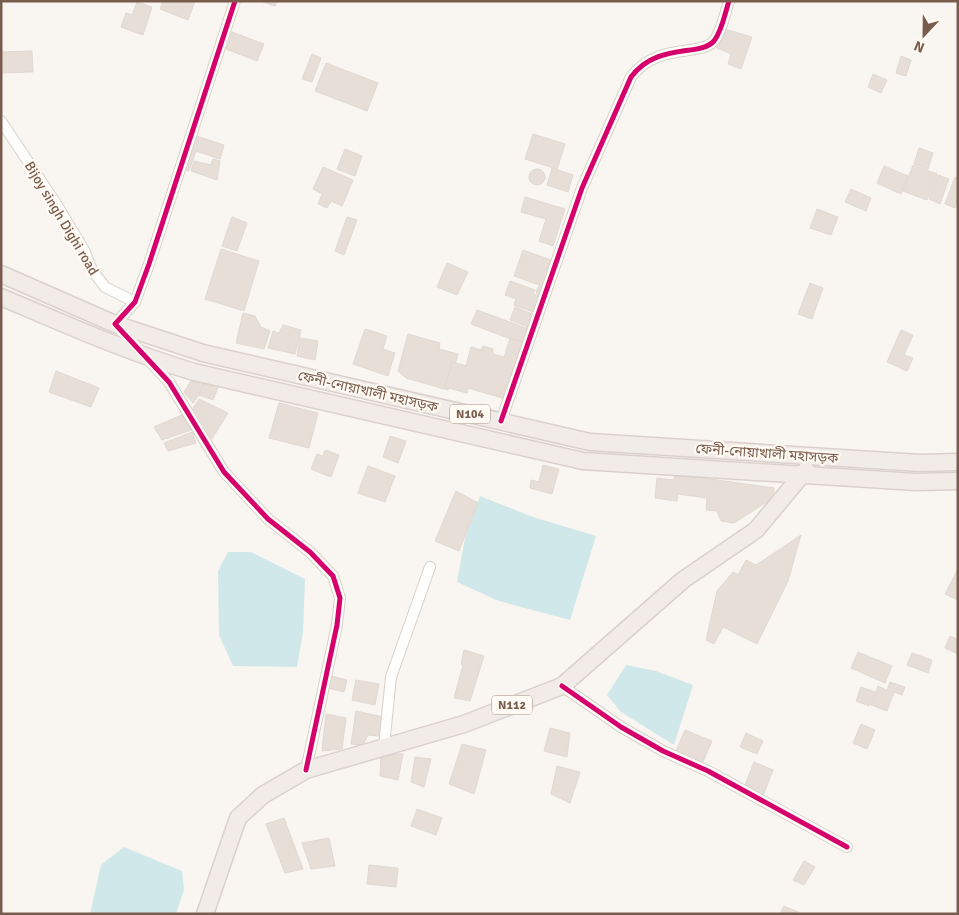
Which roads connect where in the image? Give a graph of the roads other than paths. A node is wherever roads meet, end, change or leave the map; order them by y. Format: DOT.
graph roads {
  1 [pos="235,1"];
  2 [pos="729,1"];
  3 [pos="1,121"];
  4 [pos="1,274"];
  5 [pos="1,297"];
  6 [pos="135,302"];
  7 [pos="115,324"];
  8 [pos="146,358"];
  9 [pos="501,421"];
  10 [pos="820,457"];
  11 [pos="958,462"];
  12 [pos="799,476"];
  13 [pos="958,482"];
  14 [pos="430,567"];
  15 [pos="562,686"];
  16 [pos="384,746"];
  17 [pos="306,770"];
  18 [pos="847,847"];
  19 [pos="205,914"];
  1 -- 6 [label="street"];
  2 -- 9 [label="street"];
  3 -- 6 [label="street, Bijoy singh Dighi road"];
  4 -- 7 [label="highway, ফেনী-নোয়াখালী মহাসড়ক / N104"];
  5 -- 8 [label="highway, ফেনী-নোয়াখালী মহাসড়ক / N104"];
  6 -- 7 [label="street"];
  7 -- 8 [label="street"];
  7 -- 9 [label="highway, ফেনী-নোয়াখালী মহাসড়ক / N104"];
  8 -- 12 [label="highway, ফেনী-নোয়াখালী মহাসড়ক / N104"];
  8 -- 17 [label="street"];
  9 -- 10 [label="highway, ফেনী-নোয়াখালী মহাসড়ক / N104"];
  10 -- 11 [label="highway, ফেনী-নোয়াখালী মহাসড়ক / N104"];
  10 -- 12 [label="highway, N112"];
  12 -- 13 [label="highway, ফেনী-নোয়াখালী মহাসড়ক / N104"];
  12 -- 15 [label="highway, N112"];
  14 -- 16 [label="street"];
  15 -- 16 [label="highway, N112"];
  15 -- 18 [label="street"];
  16 -- 17 [label="highway, N112"];
  17 -- 19 [label="highway, N112"];
}
